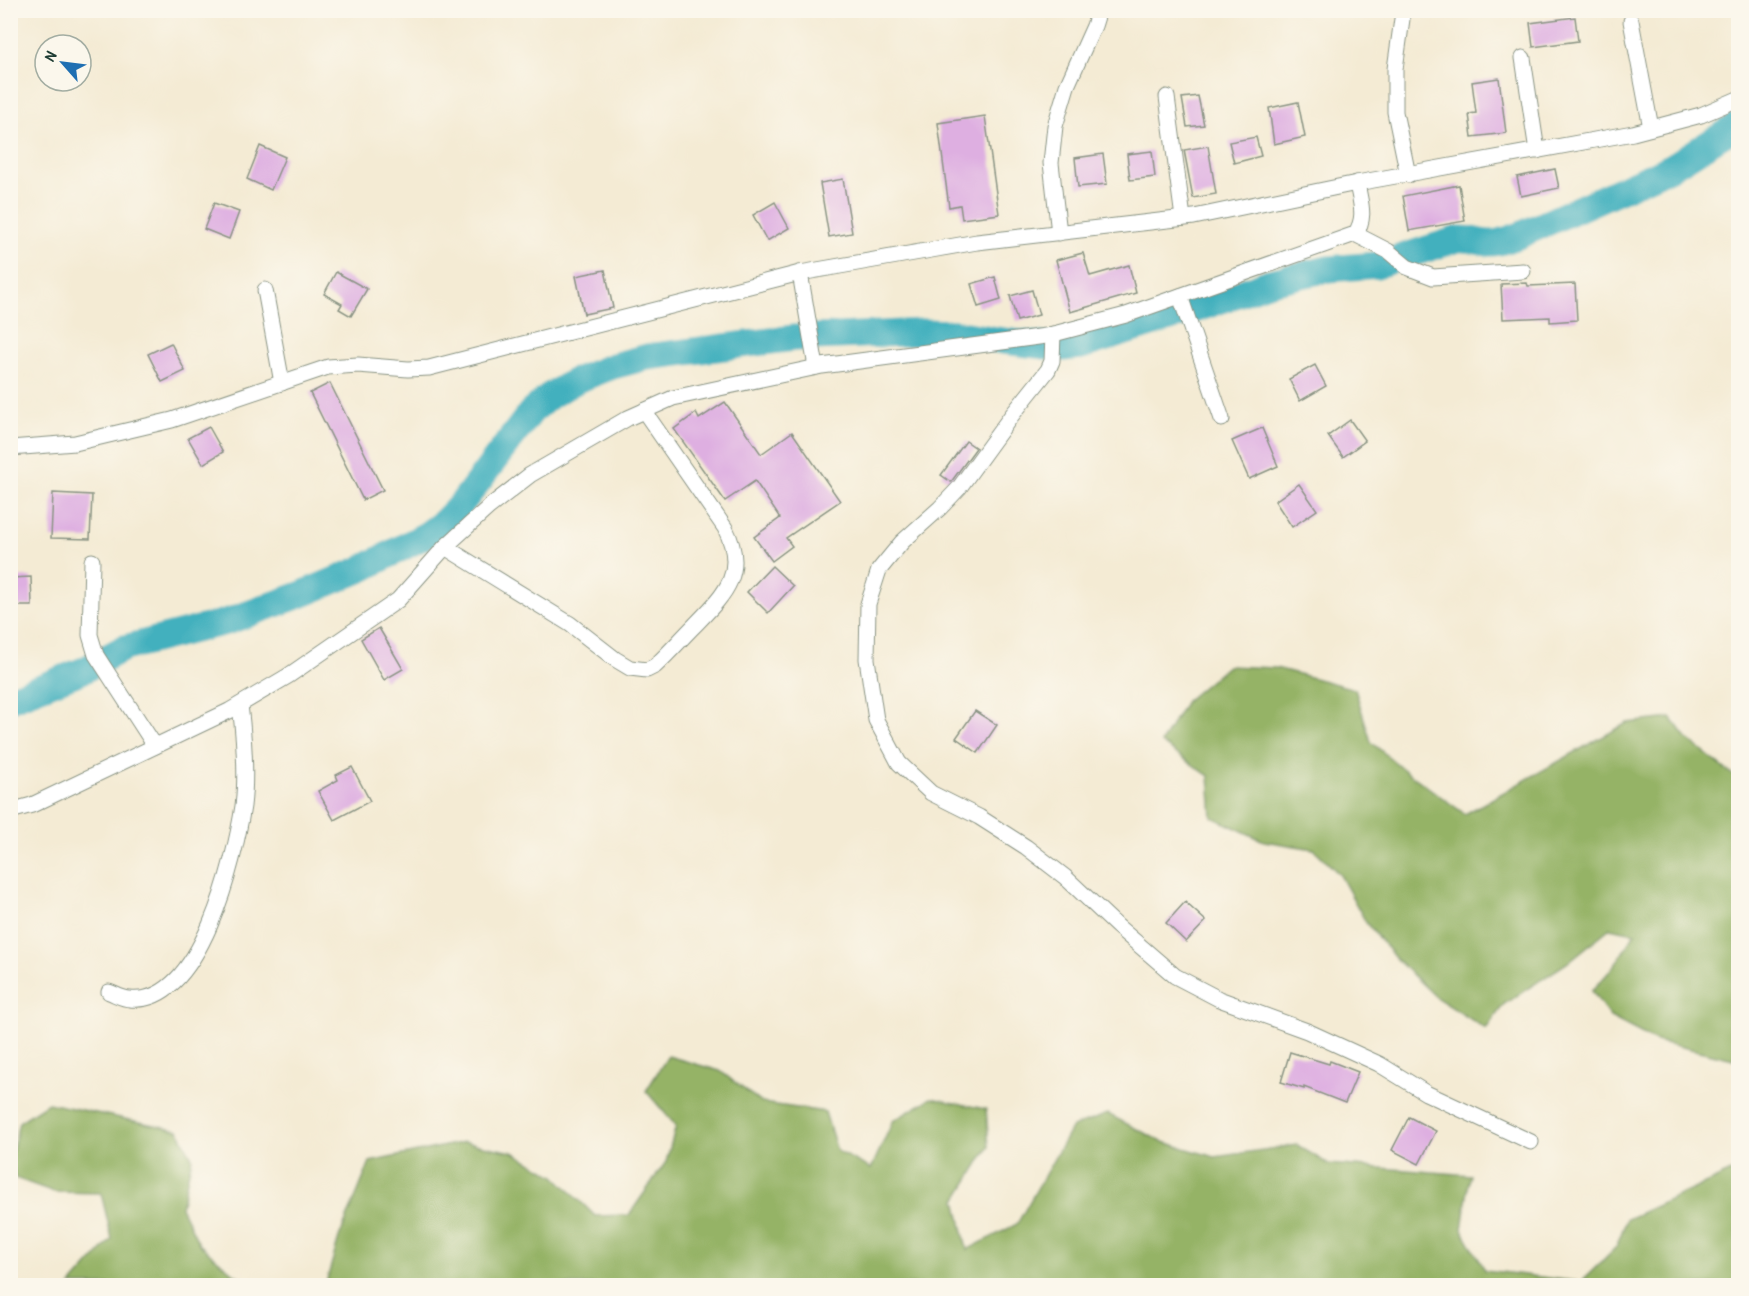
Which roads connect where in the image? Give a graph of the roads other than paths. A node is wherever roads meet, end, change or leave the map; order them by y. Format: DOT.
graph roads {
  1 [pos="1099,10"];
  2 [pos="1401,19"];
  3 [pos="1631,21"];
  4 [pos="1523,58"];
  5 [pos="1167,97"];
  6 [pos="1738,99"];
  7 [pos="1651,128"];
  8 [pos="1537,151"];
  9 [pos="1408,175"];
  10 [pos="1357,183"];
  11 [pos="1183,218"];
  12 [pos="1059,233"];
  13 [pos="1355,234"];
  14 [pos="1523,271"];
  15 [pos="800,273"];
  16 [pos="265,290"];
  17 [pos="1180,296"];
  18 [pos="1053,334"];
  19 [pos="816,367"];
  20 [pos="282,383"];
  21 [pos="644,411"];
  22 [pos="1222,419"];
  23 [pos="10,448"];
  24 [pos="445,547"];
  25 [pos="92,561"];
  26 [pos="240,705"];
  27 [pos="155,746"];
  28 [pos="10,811"];
  29 [pos="108,992"];
  30 [pos="1531,1142"];
  1 -- 12 [label="street"];
  2 -- 9 [label="street"];
  3 -- 7 [label="street"];
  4 -- 8 [label="street"];
  5 -- 11 [label="street"];
  6 -- 7 [label="street"];
  7 -- 8 [label="street"];
  8 -- 9 [label="street"];
  9 -- 10 [label="street"];
  10 -- 11 [label="street"];
  10 -- 13 [label="street"];
  11 -- 12 [label="street"];
  12 -- 15 [label="street"];
  13 -- 14 [label="street"];
  13 -- 17 [label="street"];
  15 -- 19 [label="street"];
  15 -- 20 [label="street"];
  16 -- 20 [label="street"];
  17 -- 18 [label="street"];
  17 -- 22 [label="street"];
  18 -- 19 [label="street"];
  18 -- 30 [label="street"];
  19 -- 21 [label="street"];
  20 -- 23 [label="street"];
  21 -- 24 [label="street"];
  21 -- 24 [label="street"];
  24 -- 26 [label="street"];
  25 -- 27 [label="street"];
  26 -- 27 [label="street"];
  26 -- 29 [label="street"];
  27 -- 28 [label="street"];
}
